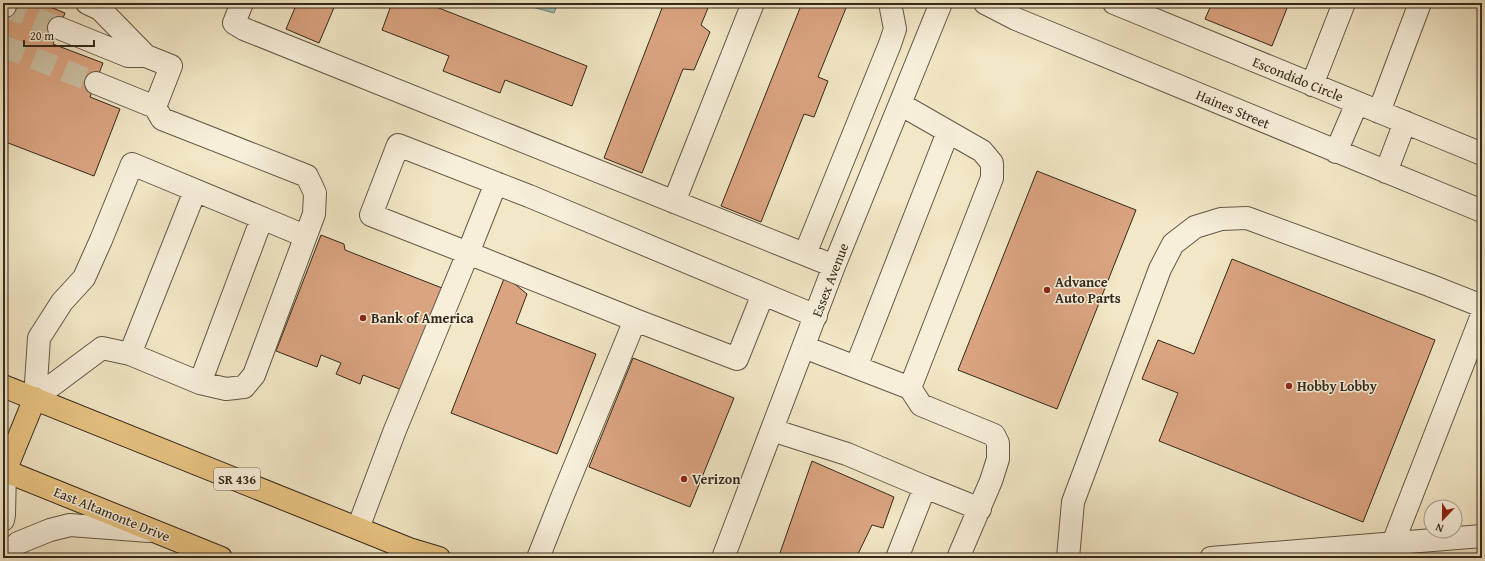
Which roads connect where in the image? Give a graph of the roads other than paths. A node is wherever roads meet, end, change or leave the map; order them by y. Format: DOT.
graph roads {
  1 [pos="88,3"];
  2 [pos="242,3"];
  3 [pos="754,3"];
  4 [pos="890,3"];
  5 [pos="941,3"];
  6 [pos="985,3"];
  7 [pos="1114,3"];
  8 [pos="1344,3"];
  9 [pos="1420,3"];
  10 [pos="59,28"];
  11 [pos="146,56"];
  12 [pos="96,83"];
  13 [pos="1312,85"];
  14 [pos="1357,103"];
  15 [pos="900,104"];
  16 [pos="155,106"];
  17 [pos="1379,112"];
  18 [pos="1405,122"];
  19 [pos="948,132"];
  20 [pos="1336,152"];
  21 [pos="1482,154"];
  22 [pos="1386,172"];
  23 [pos="496,183"];
  24 [pos="195,191"];
  25 [pos="674,202"];
  26 [pos="1482,211"];
  27 [pos="262,218"];
  28 [pos="306,236"];
  29 [pos="468,253"];
  30 [pos="805,254"];
  31 [pos="834,266"];
  32 [pos="763,294"];
  33 [pos="1482,306"];
  34 [pos="1482,315"];
  35 [pos="816,316"];
  36 [pos="635,320"];
  37 [pos="804,346"];
  38 [pos="130,354"];
  39 [pos="856,367"];
  40 [pos="200,383"];
  41 [pos="3,386"];
  42 [pos="910,388"];
  43 [pos="35,398"];
  44 [pos="772,430"];
  45 [pos="4,471"];
  46 [pos="925,487"];
  47 [pos="980,508"];
  48 [pos="3,520"];
  49 [pos="358,528"];
  50 [pos="156,532"];
  51 [pos="1482,536"];
  52 [pos="1393,543"];
  53 [pos="3,556"];
  54 [pos="221,558"];
  55 [pos="439,558"];
  56 [pos="538,558"];
  57 [pos="723,558"];
  58 [pos="897,558"];
  59 [pos="958,558"];
  60 [pos="1068,558"];
  61 [pos="1212,558"];
  1 -- 11 [label="street"];
  2 -- 25 [label="street"];
  3 -- 25 [label="street"];
  4 -- 30 [label="street"];
  5 -- 15 [label="street, Essex Avenue"];
  6 -- 20 [label="street, Haines Street"];
  7 -- 13 [label="street, Escondido Circle"];
  8 -- 13 [label="street"];
  9 -- 17 [label="street"];
  10 -- 11 [label="street"];
  11 -- 16 [label="street"];
  12 -- 16 [label="street"];
  13 -- 14 [label="street, Escondido Circle"];
  14 -- 17 [label="street, Escondido Circle"];
  14 -- 20 [label="street"];
  15 -- 19 [label="street"];
  15 -- 31 [label="street, Essex Avenue"];
  16 -- 28 [label="street"];
  17 -- 18 [label="street, Escondido Circle"];
  18 -- 21 [label="street, Escondido Circle"];
  18 -- 22 [label="street"];
  19 -- 39 [label="street"];
  19 -- 42 [label="street"];
  20 -- 22 [label="street, Haines Street"];
  22 -- 26 [label="street, Haines Street"];
  23 -- 29 [label="street"];
  23 -- 29 [label="street"];
  23 -- 32 [label="street"];
  24 -- 27 [label="street"];
  24 -- 38 [label="street"];
  24 -- 43 [label="street"];
  25 -- 30 [label="street"];
  27 -- 28 [label="street"];
  27 -- 40 [label="street"];
  28 -- 40 [label="street"];
  29 -- 36 [label="street"];
  29 -- 49 [label="street"];
  30 -- 31 [label="street"];
  31 -- 35 [label="street, Essex Avenue"];
  32 -- 35 [label="street"];
  32 -- 36 [label="street"];
  33 -- 60 [label="street"];
  34 -- 52 [label="street"];
  35 -- 37 [label="street, Essex Avenue"];
  36 -- 56 [label="street"];
  37 -- 39 [label="street"];
  37 -- 44 [label="street, Essex Avenue"];
  38 -- 40 [label="street"];
  38 -- 43 [label="street"];
  39 -- 42 [label="street"];
  41 -- 43 [label="main road, SR 436"];
  42 -- 47 [label="street"];
  43 -- 45 [label="main road"];
  43 -- 49 [label="main road, SR 436"];
  44 -- 46 [label="street"];
  44 -- 57 [label="street, Essex Avenue"];
  45 -- 48 [label="street"];
  45 -- 50 [label="main road, East Altamonte Drive"];
  46 -- 47 [label="street"];
  46 -- 58 [label="street"];
  47 -- 59 [label="street"];
  49 -- 55 [label="main road, SR 436"];
  50 -- 53 [label="street"];
  50 -- 54 [label="main road, East Altamonte Drive"];
  51 -- 52 [label="street"];
  52 -- 61 [label="street"];
}
